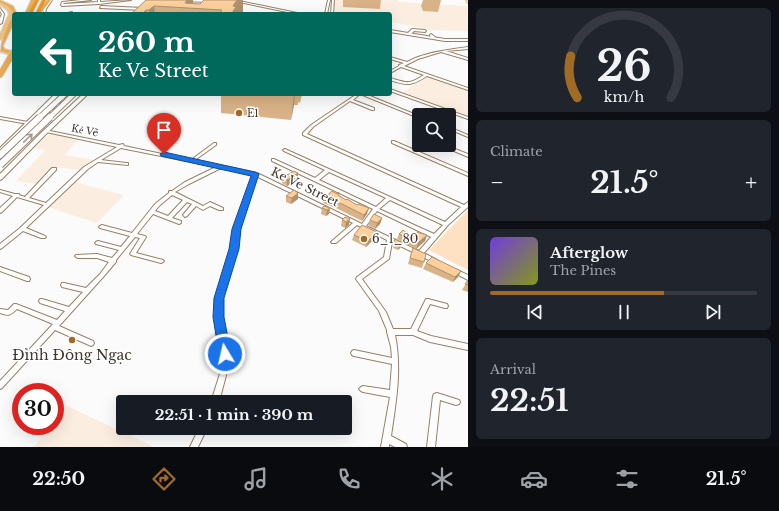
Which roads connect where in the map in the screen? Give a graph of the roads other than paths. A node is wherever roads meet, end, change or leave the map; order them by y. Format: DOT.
graph roads {
  1 [pos="33,0"];
  2 [pos="37,0"];
  3 [pos="44,0"];
  4 [pos="50,0"];
  5 [pos="90,0"];
  6 [pos="130,0"];
  7 [pos="230,0"];
  8 [pos="329,0"];
  9 [pos="333,0"];
  10 [pos="69,1"];
  11 [pos="99,1"];
  12 [pos="0,2"];
  13 [pos="181,2"];
  14 [pos="202,4"];
  15 [pos="210,5"];
  16 [pos="101,7"];
  17 [pos="0,9"];
  18 [pos="146,9"];
  19 [pos="206,11"];
  20 [pos="13,12"];
  21 [pos="30,12"];
  22 [pos="30,12"];
  23 [pos="38,12"];
  24 [pos="39,12"];
  25 [pos="44,12"];
  26 [pos="291,12"];
  27 [pos="326,12"];
  28 [pos="332,12"];
  29 [pos="12,20"];
  30 [pos="0,22"];
  31 [pos="392,31"];
  32 [pos="425,32"];
  33 [pos="409,34"];
  34 [pos="0,39"];
  35 [pos="468,40"];
  36 [pos="468,48"];
  37 [pos="0,51"];
  38 [pos="440,51"];
  39 [pos="12,52"];
  40 [pos="12,53"];
  41 [pos="12,56"];
  42 [pos="392,59"];
  43 [pos="468,59"];
  44 [pos="406,63"];
  45 [pos="400,66"];
  46 [pos="392,67"];
  47 [pos="396,68"];
  48 [pos="392,71"];
  49 [pos="0,75"];
  50 [pos="426,75"];
  51 [pos="392,80"];
  52 [pos="468,89"];
  53 [pos="392,91"];
  54 [pos="56,96"];
  55 [pos="63,96"];
  56 [pos="72,96"];
  57 [pos="84,96"];
  58 [pos="357,96"];
  59 [pos="365,96"];
  60 [pos="350,100"];
  61 [pos="373,109"];
  62 [pos="412,114"];
  63 [pos="0,118"];
  64 [pos="468,118"];
  65 [pos="28,123"];
  66 [pos="46,131"];
  67 [pos="456,131"];
  68 [pos="468,136"];
  69 [pos="393,142"];
  70 [pos="215,144"];
  71 [pos="122,145"];
  72 [pos="285,150"];
  73 [pos="456,151"];
  74 [pos="0,153"];
  75 [pos="22,155"];
  76 [pos="468,156"];
  77 [pos="273,160"];
  78 [pos="97,161"];
  79 [pos="192,161"];
  80 [pos="126,164"];
  81 [pos="0,165"];
  82 [pos="220,167"];
  83 [pos="54,169"];
  84 [pos="328,170"];
  85 [pos="255,174"];
  86 [pos="468,175"];
  87 [pos="0,178"];
  88 [pos="316,180"];
  89 [pos="0,191"];
  90 [pos="171,192"];
  91 [pos="17,195"];
  92 [pos="26,198"];
  93 [pos="389,198"];
  94 [pos="186,200"];
  95 [pos="195,204"];
  96 [pos="48,205"];
  97 [pos="466,206"];
  98 [pos="221,209"];
  99 [pos="376,209"];
  100 [pos="0,210"];
  101 [pos="152,212"];
  102 [pos="185,215"];
  103 [pos="169,218"];
  104 [pos="179,222"];
  105 [pos="356,223"];
  106 [pos="446,224"];
  107 [pos="362,226"];
  108 [pos="102,227"];
  109 [pos="22,229"];
  110 [pos="134,234"];
  111 [pos="43,237"];
  112 [pos="435,237"];
  113 [pos="390,239"];
  114 [pos="98,242"];
  115 [pos="334,242"];
  116 [pos="0,247"];
  117 [pos="123,249"];
  118 [pos="420,254"];
  119 [pos="78,256"];
  120 [pos="114,261"];
  121 [pos="161,261"];
  122 [pos="441,264"];
  123 [pos="448,268"];
  124 [pos="0,269"];
  125 [pos="468,278"];
  126 [pos="27,280"];
  127 [pos="64,285"];
  128 [pos="87,291"];
  129 [pos="42,302"];
  130 [pos="445,306"];
  131 [pos="70,310"];
  132 [pos="1,311"];
  133 [pos="56,325"];
  134 [pos="390,332"];
  135 [pos="414,332"];
  136 [pos="92,343"];
  137 [pos="468,347"];
  138 [pos="354,353"];
  139 [pos="395,362"];
  140 [pos="0,386"];
  141 [pos="363,389"];
  142 [pos="394,394"];
  143 [pos="218,395"];
  144 [pos="456,402"];
  145 [pos="200,435"];
  146 [pos="387,438"];
  147 [pos="194,447"];
  148 [pos="385,447"];
  149 [pos="403,447"];
  150 [pos="431,447"];
  1 -- 21 [label="highway"];
  2 -- 22 [label="highway"];
  3 -- 23 [label="highway"];
  4 -- 24 [label="highway"];
  4 -- 25 [label="street"];
  5 -- 10 [label="street"];
  6 -- 11 [label="street"];
  7 -- 26 [label="street"];
  8 -- 27 [label="street"];
  9 -- 28 [label="street"];
  10 -- 11 [label="street"];
  12 -- 20 [label="highway"];
  12 -- 34 [label="main road"];
  13 -- 14 [label="street"];
  14 -- 15 [label="street"];
  14 -- 19 [label="street"];
  16 -- 18 [label="street"];
  17 -- 30 [label="street"];
  29 -- 39 [label="highway"];
  31 -- 33 [label="street"];
  32 -- 33 [label="street"];
  33 -- 35 [label="street"];
  36 -- 38 [label="street"];
  37 -- 40 [label="main road"];
  38 -- 43 [label="street"];
  38 -- 44 [label="street"];
  41 -- 49 [label="highway, bridge"];
  42 -- 44 [label="street"];
  44 -- 45 [label="street"];
  45 -- 47 [label="street"];
  45 -- 50 [label="street"];
  46 -- 47 [label="street"];
  47 -- 48 [label="street"];
  50 -- 51 [label="street"];
  50 -- 52 [label="street"];
  53 -- 64 [label="street"];
  54 -- 65 [label="main road"];
  55 -- 74 [label="main road, bridge"];
  81 -- 56 [label="main road, one-way, bridge"];
  57 -- 66 [label="main road"];
  58 -- 60 [label="street"];
  59 -- 62 [label="street"];
  60 -- 61 [label="street"];
  60 -- 97 [label="street"];
  63 -- 65 [label="street"];
  65 -- 74 [label="main road"];
  66 -- 71 [label="street, Kẻ Vẽ"];
  66 -- 75 [label="main road"];
  67 -- 68 [label="street"];
  69 -- 86 [label="street"];
  70 -- 79 [label="street"];
  71 -- 78 [label="street"];
  71 -- 79 [label="street, Ke Ve Street"];
  72 -- 84 [label="street"];
  73 -- 76 [label="street"];
  74 -- 75 [label="main road"];
  75 -- 87 [label="main road"];
  77 -- 88 [label="street"];
  78 -- 80 [label="street"];
  78 -- 96 [label="street"];
  79 -- 82 [label="street, Ke Ve Street"];
  82 -- 85 [label="street, Ke Ve Street"];
  82 -- 90 [label="street"];
  83 -- 92 [label="street"];
  84 -- 88 [label="street"];
  84 -- 93 [label="street"];
  85 -- 105 [label="street, Ke Ve Street"];
  85 -- 143 [label="street"];
  88 -- 99 [label="street"];
  89 -- 91 [label="street"];
  90 -- 94 [label="street"];
  90 -- 101 [label="street"];
  91 -- 92 [label="street"];
  91 -- 100 [label="street"];
  92 -- 96 [label="street"];
  93 -- 99 [label="street"];
  93 -- 106 [label="street"];
  94 -- 95 [label="street"];
  94 -- 103 [label="street"];
  95 -- 98 [label="street"];
  95 -- 102 [label="street"];
  96 -- 109 [label="street"];
  97 -- 106 [label="street"];
  99 -- 107 [label="street"];
  99 -- 112 [label="street"];
  101 -- 103 [label="street"];
  101 -- 110 [label="street"];
  103 -- 104 [label="street"];
  105 -- 107 [label="street, Ke Ve Street"];
  105 -- 115 [label="street"];
  106 -- 112 [label="street"];
  107 -- 113 [label="street, Ke Ve Street"];
  108 -- 110 [label="street"];
  109 -- 111 [label="street"];
  109 -- 116 [label="street"];
  110 -- 117 [label="street"];
  110 -- 121 [label="street"];
  112 -- 118 [label="street"];
  113 -- 118 [label="street, Ke Ve Street"];
  113 -- 134 [label="street"];
  114 -- 117 [label="street"];
  117 -- 120 [label="street"];
  118 -- 122 [label="street, Ke Ve Street"];
  119 -- 120 [label="street"];
  120 -- 128 [label="street"];
  123 -- 125 [label="street"];
  124 -- 126 [label="street"];
  127 -- 128 [label="street"];
  128 -- 131 [label="street"];
  129 -- 131 [label="street"];
  130 -- 135 [label="street"];
  131 -- 133 [label="street"];
  132 -- 133 [label="street"];
  133 -- 136 [label="street"];
  133 -- 140 [label="street"];
  134 -- 135 [label="street"];
  134 -- 139 [label="street"];
  135 -- 137 [label="street"];
  138 -- 139 [label="street"];
  139 -- 142 [label="street"];
  141 -- 142 [label="street"];
  142 -- 146 [label="street"];
  144 -- 150 [label="street"];
  145 -- 147 [label="street"];
  146 -- 148 [label="street"];
  146 -- 149 [label="street"];
}
